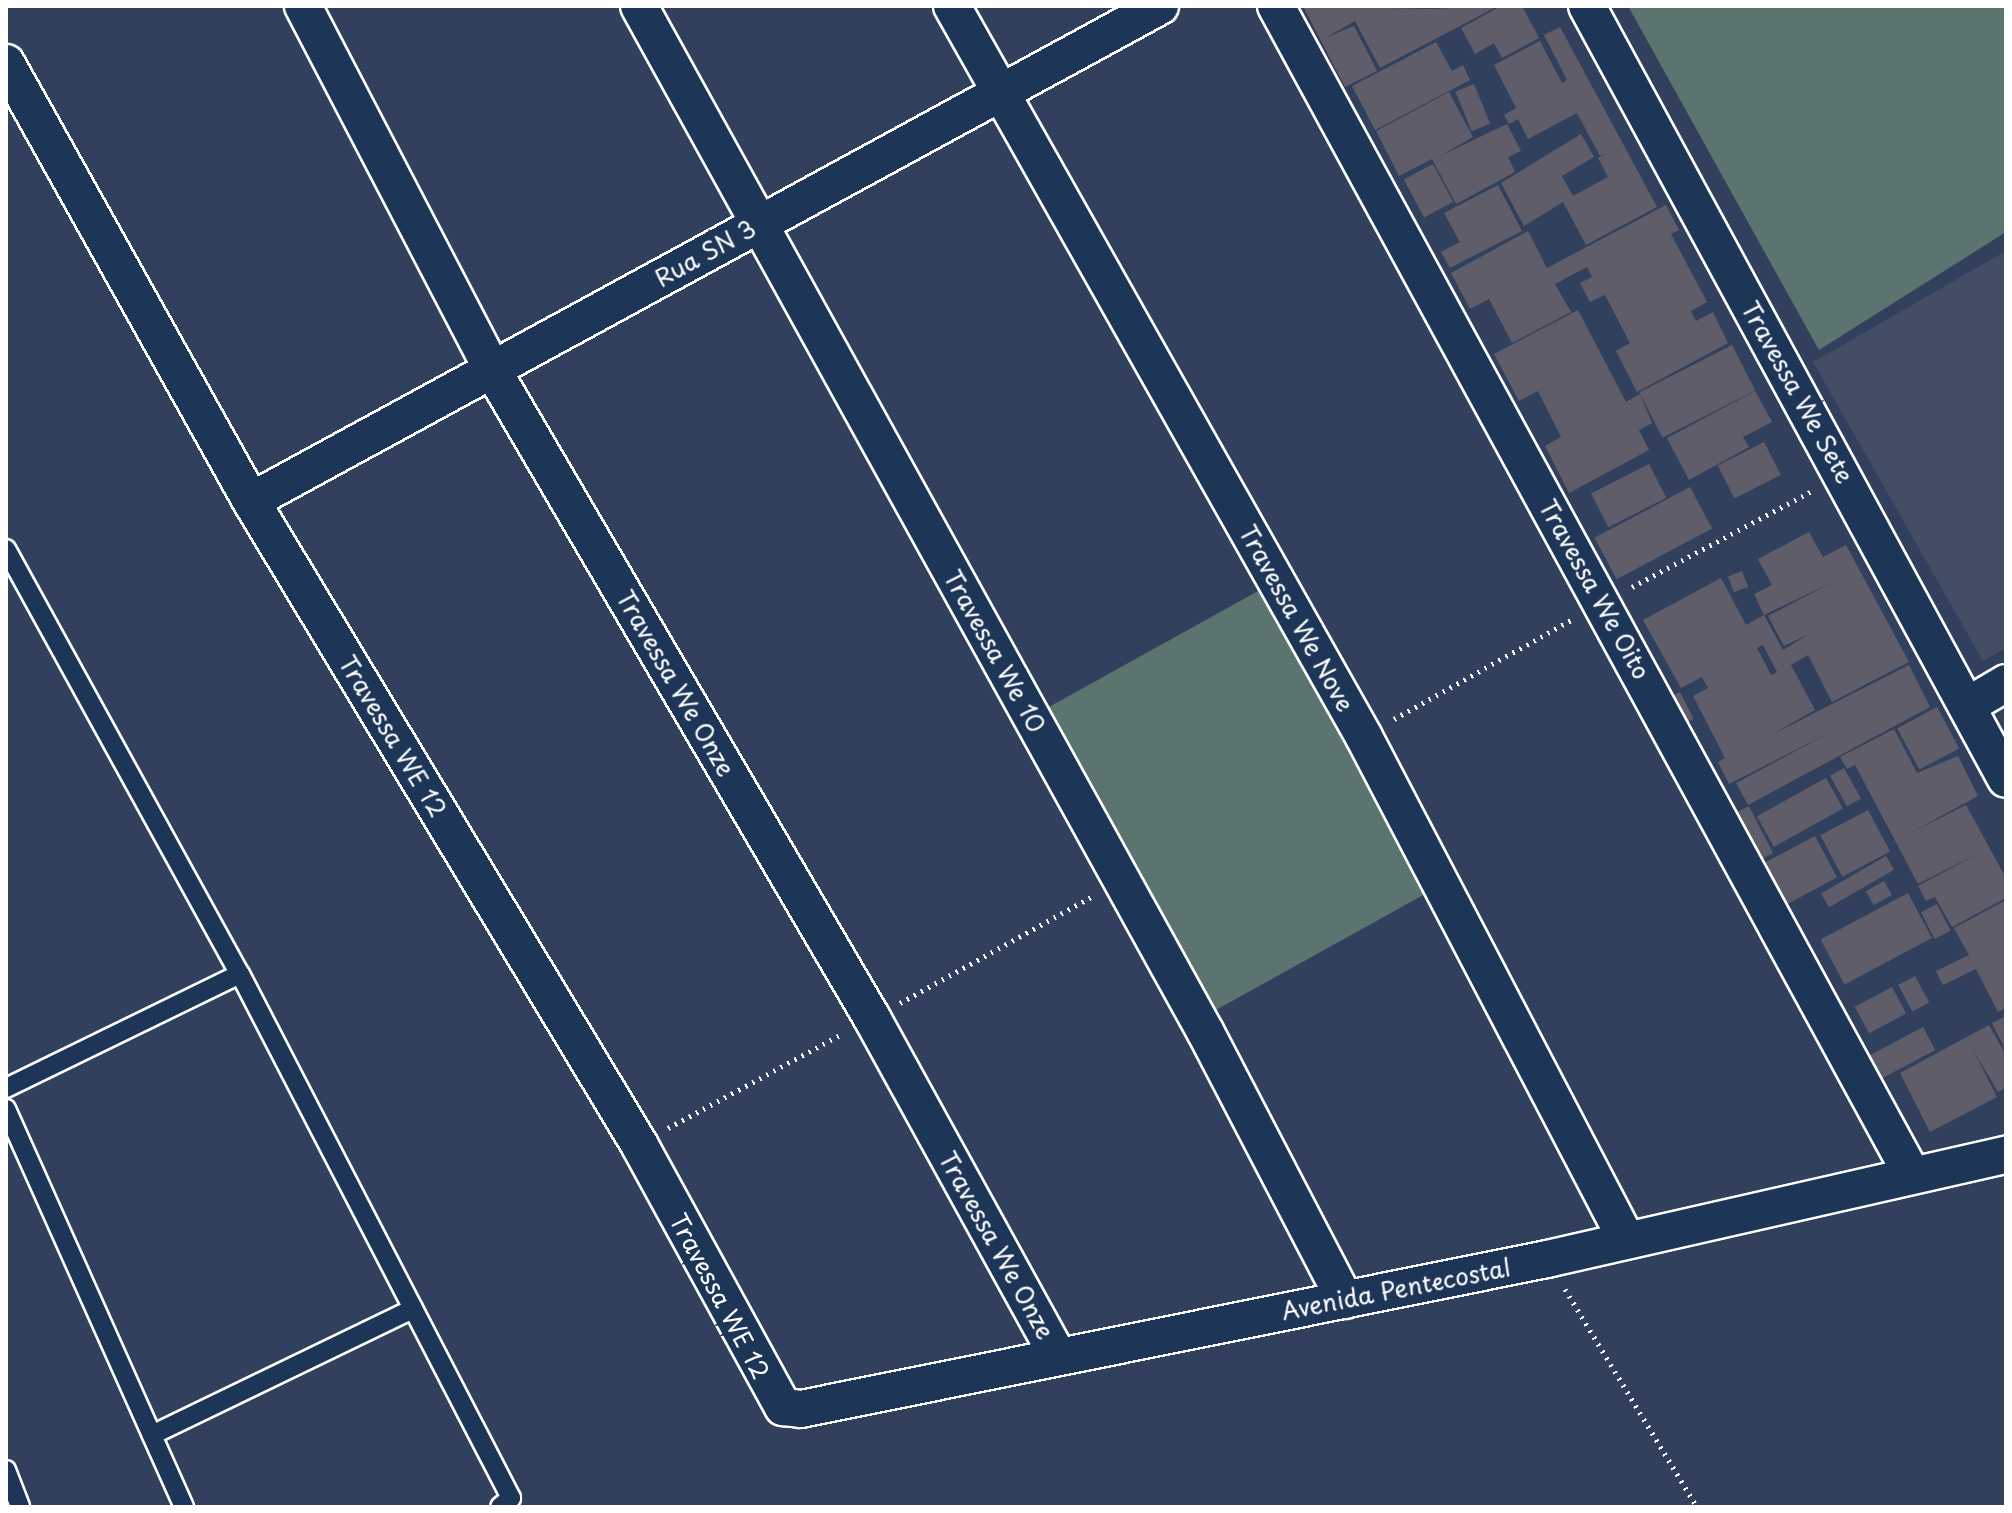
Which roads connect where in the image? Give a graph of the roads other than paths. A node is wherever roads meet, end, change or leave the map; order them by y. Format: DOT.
graph roads {
  1 [pos="303,6"];
  2 [pos="639,6"];
  3 [pos="952,6"];
  4 [pos="1160,6"];
  5 [pos="1276,6"];
  6 [pos="1587,6"];
  7 [pos="6,63"];
  8 [pos="1000,94"];
  9 [pos="759,223"];
  10 [pos="493,371"];
  11 [pos="251,501"];
  12 [pos="6,549"];
  13 [pos="2006,683"];
  14 [pos="1967,706"];
  15 [pos="2006,779"];
  16 [pos="240,974"];
  17 [pos="6,1088"];
  18 [pos="6,1109"];
  19 [pos="2006,1155"];
  20 [pos="1911,1173"];
  21 [pos="1626,1239"];
  22 [pos="1345,1300"];
  23 [pos="413,1309"];
  24 [pos="1057,1355"];
  25 [pos="783,1407"];
  26 [pos="152,1435"];
  27 [pos="6,1470"];
  28 [pos="20,1507"];
  29 [pos="184,1507"];
  30 [pos="500,1507"];
  1 -- 10 [label="street, Travessa We Onze"];
  2 -- 9 [label="street, Travessa We 10"];
  3 -- 8 [label="street, Travessa We Nove"];
  4 -- 8 [label="street, Rua SN 3"];
  5 -- 20 [label="street, Travessa We Oito"];
  6 -- 14 [label="street, Travessa We Sete"];
  7 -- 11 [label="street, Travessa WE 12"];
  8 -- 9 [label="street, Rua SN 3"];
  8 -- 21 [label="street, Travessa We Nove"];
  9 -- 10 [label="street, Rua SN 3"];
  9 -- 22 [label="street, Travessa We 10"];
  10 -- 11 [label="street, Rua SN 3"];
  10 -- 24 [label="street, Travessa We Onze"];
  11 -- 25 [label="street, Travessa WE 12"];
  12 -- 16 [label="lane"];
  13 -- 14 [label="street"];
  14 -- 15 [label="street, Travessa We Sete"];
  16 -- 17 [label="lane"];
  16 -- 23 [label="lane"];
  18 -- 26 [label="lane"];
  19 -- 20 [label="street, Avenida Pentecostal"];
  20 -- 21 [label="street, Avenida Pentecostal"];
  21 -- 22 [label="street, Avenida Pentecostal"];
  22 -- 24 [label="street, Avenida Pentecostal"];
  23 -- 26 [label="lane"];
  23 -- 30 [label="lane"];
  24 -- 25 [label="street, Avenida Pentecostal"];
  26 -- 29 [label="lane"];
  27 -- 28 [label="lane"];
}
